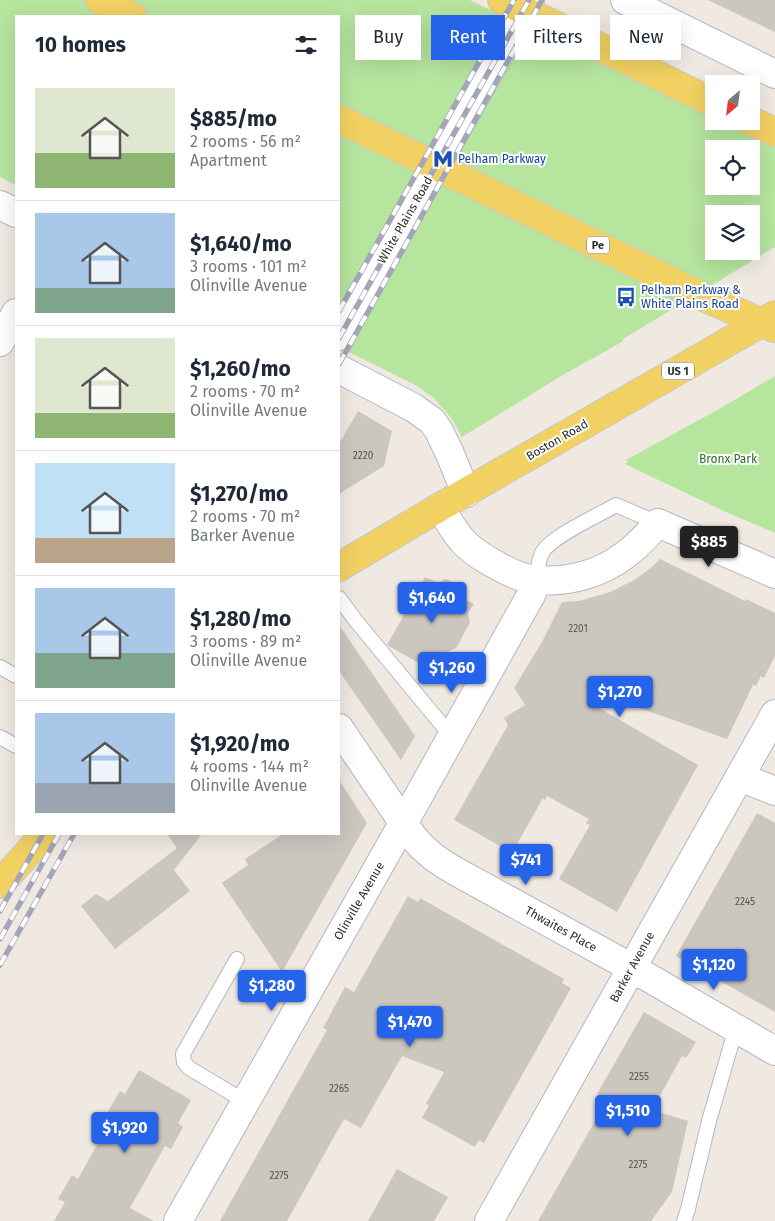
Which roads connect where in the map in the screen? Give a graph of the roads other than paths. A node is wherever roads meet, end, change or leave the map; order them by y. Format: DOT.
graph roads {
  1 [pos="100,0"];
  2 [pos="625,0"];
  3 [pos="518,4"];
  4 [pos="130,15"];
  5 [pos="775,74"];
  6 [pos="705,98"];
  7 [pos="340,119"];
  8 [pos="760,125"];
  9 [pos="775,132"];
  10 [pos="436,167"];
  11 [pos="0,205"];
  12 [pos="15,212"];
  13 [pos="15,315"];
  14 [pos="770,322"];
  15 [pos="340,334"];
  16 [pos="0,342"];
  17 [pos="340,370"];
  18 [pos="466,493"];
  19 [pos="440,507"];
  20 [pos="658,523"];
  21 [pos="340,566"];
  22 [pos="775,574"];
  23 [pos="536,580"];
  24 [pos="340,599"];
  25 [pos="0,667"];
  26 [pos="15,675"];
  27 [pos="775,714"];
  28 [pos="340,729"];
  29 [pos="0,737"];
  30 [pos="452,738"];
  31 [pos="15,745"];
  32 [pos="740,777"];
  33 [pos="775,791"];
  34 [pos="403,824"];
  35 [pos="44,835"];
  36 [pos="0,884"];
  37 [pos="237,959"];
  38 [pos="632,968"];
  39 [pos="736,1028"];
  40 [pos="775,1051"];
  41 [pos="246,1102"];
  42 [pos="178,1221"];
  43 [pos="489,1221"];
  44 [pos="684,1221"];
  1 -- 4 [label="main road"];
  2 -- 5 [label="street"];
  3 -- 6 [label="main road"];
  3 -- 10 [label="street, White Plains Road"];
  7 -- 10 [label="main road, Pe"];
  8 -- 9 [label="main road"];
  10 -- 14 [label="main road, Pe"];
  10 -- 15 [label="street, White Plains Road"];
  11 -- 12 [label="street"];
  13 -- 16 [label="street"];
  14 -- 18 [label="main road, Boston Road / US 1"];
  17 -- 18 [label="street"];
  18 -- 19 [label="main road, Boston Road / US 1"];
  19 -- 21 [label="main road, Boston Road / US 1"];
  19 -- 23 [label="street"];
  20 -- 22 [label="street"];
  20 -- 23 [label="street"];
  20 -- 23 [label="lane"];
  23 -- 30 [label="street, Olinville Avenue"];
  24 -- 30 [label="lane"];
  25 -- 26 [label="lane"];
  27 -- 32 [label="street, Barker Avenue"];
  28 -- 34 [label="street, Thwaites Place"];
  29 -- 31 [label="lane"];
  30 -- 34 [label="street, Olinville Avenue"];
  32 -- 33 [label="street"];
  32 -- 38 [label="street, Barker Avenue"];
  34 -- 38 [label="street, Thwaites Place"];
  34 -- 41 [label="street, Olinville Avenue"];
  35 -- 36 [label="main road"];
  37 -- 41 [label="lane"];
  38 -- 39 [label="street, Thwaites Place"];
  38 -- 43 [label="street, Barker Avenue"];
  39 -- 40 [label="street, Thwaites Place"];
  39 -- 44 [label="lane"];
  41 -- 42 [label="street, Olinville Avenue"];
}
